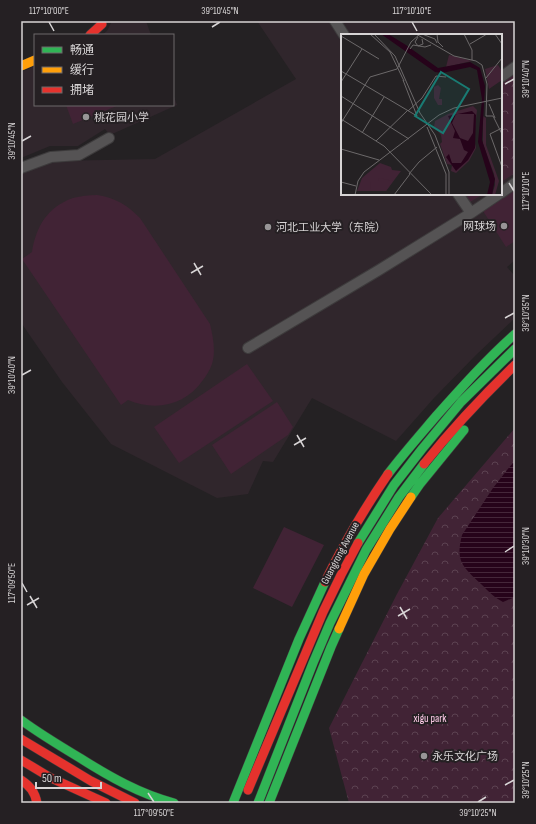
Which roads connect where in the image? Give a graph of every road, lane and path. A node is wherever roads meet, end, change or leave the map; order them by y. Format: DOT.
graph roads {
  1 [pos="335,21"];
  2 [pos="102,24"];
  3 [pos="91,34"];
  4 [pos="343,34"];
  5 [pos="34,60"];
  6 [pos="21,66"];
  7 [pos="515,67"];
  8 [pos="502,76"];
  9 [pos="109,138"];
  10 [pos="21,168"];
  11 [pos="515,183"];
  12 [pos="502,192"];
  13 [pos="459,195"];
  14 [pos="497,195"];
  15 [pos="470,213"];
  16 [pos="515,334"];
  17 [pos="248,348"];
  18 [pos="515,349"];
  19 [pos="515,365"];
  20 [pos="515,377"];
  21 [pos="21,720"];
  22 [pos="21,739"];
  23 [pos="21,760"];
  24 [pos="21,780"];
  25 [pos="245,798"];
  26 [pos="37,803"];
  27 [pos="106,803"];
  28 [pos="135,803"];
  29 [pos="174,803"];
  30 [pos="233,803"];
  31 [pos="258,803"];
  32 [pos="269,803"];
  1 -- 4 [label="street"];
  2 -- 3 [label="main road"];
  5 -- 6 [label="main road"];
  7 -- 8 [label="street"];
  9 -- 10 [label="street"];
  11 -- 12 [label="street"];
  13 -- 15 [label="street"];
  14 -- 15 [label="street"];
  15 -- 17 [label="street"];
  16 -- 30 [label="main road"];
  18 -- 25 [label="main road, Guangrong Avenue"];
  19 -- 31 [label="main road, Guangrong Avenue"];
  20 -- 32 [label="main road"];
  21 -- 29 [label="main road"];
  22 -- 28 [label="main road"];
  23 -- 27 [label="main road"];
  24 -- 26 [label="main road"];
}
